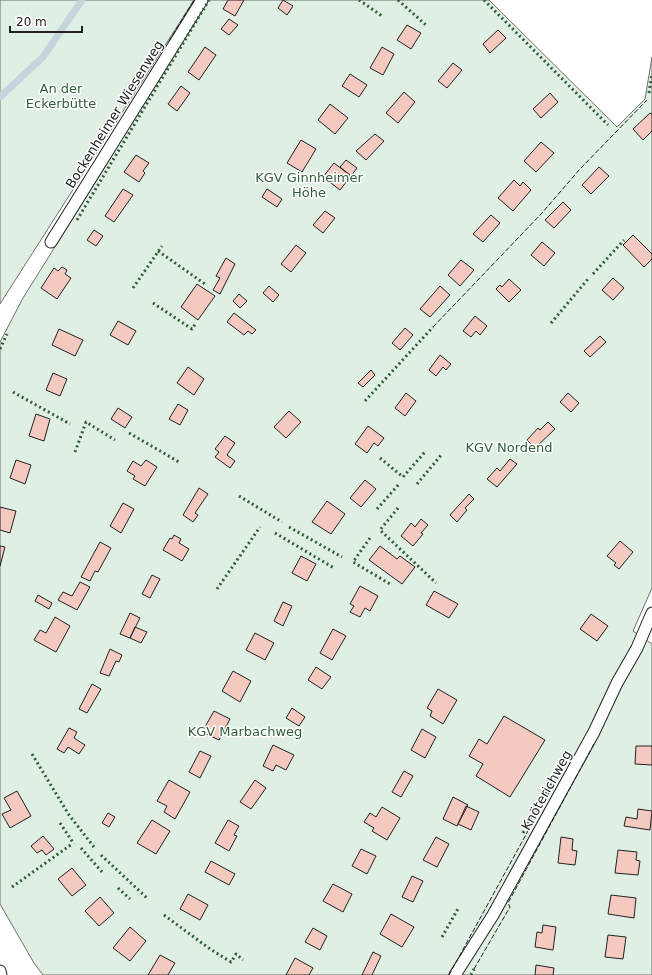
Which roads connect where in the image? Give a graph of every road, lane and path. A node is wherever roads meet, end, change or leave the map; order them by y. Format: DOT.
graph roads {
  1 [pos="202,0"];
  2 [pos="51,242"];
  3 [pos="652,613"];
  4 [pos="0,971"];
  5 [pos="1,975"];
  6 [pos="455,975"];
  1 -- 2 [label="lane, Bockenheimer Wiesenweg"];
  3 -- 6 [label="lane, Knöterichweg"];
  4 -- 5 [label="lane"];
}
